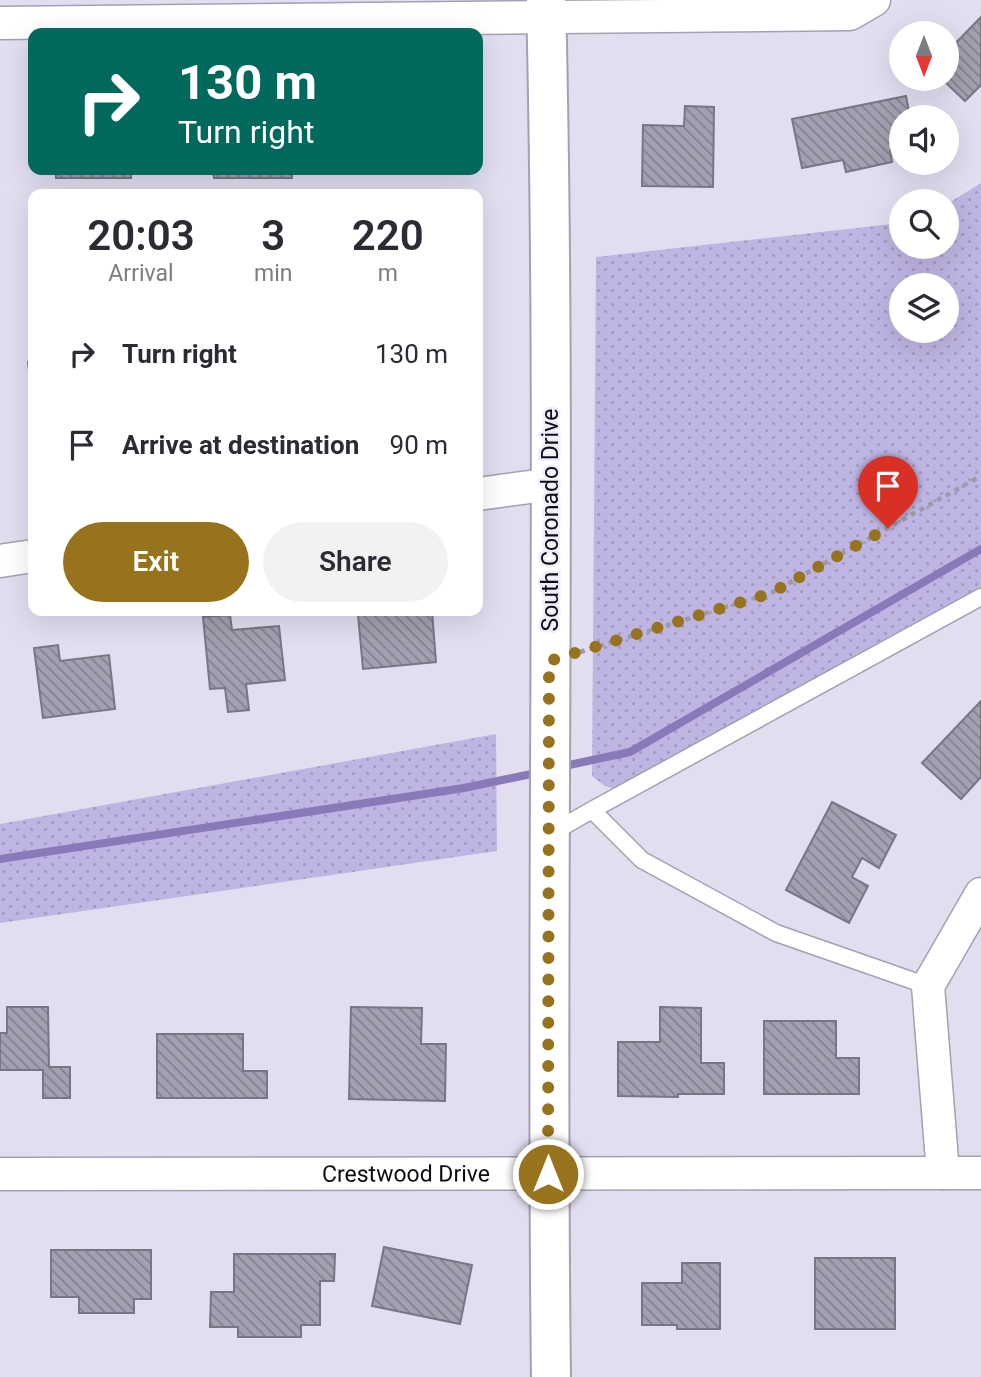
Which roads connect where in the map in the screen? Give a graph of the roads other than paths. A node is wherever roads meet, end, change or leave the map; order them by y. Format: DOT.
graph roads {
  1 [pos="874,0"];
  2 [pos="547,9"];
  3 [pos="0,23"];
  4 [pos="552,484"];
  5 [pos="483,494"];
  6 [pos="28,557"];
  7 [pos="0,561"];
  8 [pos="981,597"];
  9 [pos="592,810"];
  10 [pos="548,825"];
  11 [pos="981,894"];
  12 [pos="928,986"];
  13 [pos="943,1173"];
  14 [pos="981,1173"];
  15 [pos="0,1174"];
  16 [pos="548,1174"];
  17 [pos="551,1377"];
  1 -- 2 [label="street"];
  2 -- 3 [label="street"];
  2 -- 4 [label="street, South Coronado Drive"];
  4 -- 5 [label="street"];
  4 -- 10 [label="street, South Coronado Drive"];
  6 -- 7 [label="street"];
  8 -- 9 [label="lane"];
  9 -- 10 [label="lane"];
  9 -- 12 [label="lane"];
  10 -- 16 [label="street, South Coronado Drive"];
  11 -- 12 [label="street"];
  12 -- 13 [label="street"];
  13 -- 14 [label="street, Crestwood Drive"];
  13 -- 16 [label="street, Crestwood Drive"];
  15 -- 16 [label="street, Crestwood Drive"];
  16 -- 17 [label="street, South Coronado Drive"];
}
